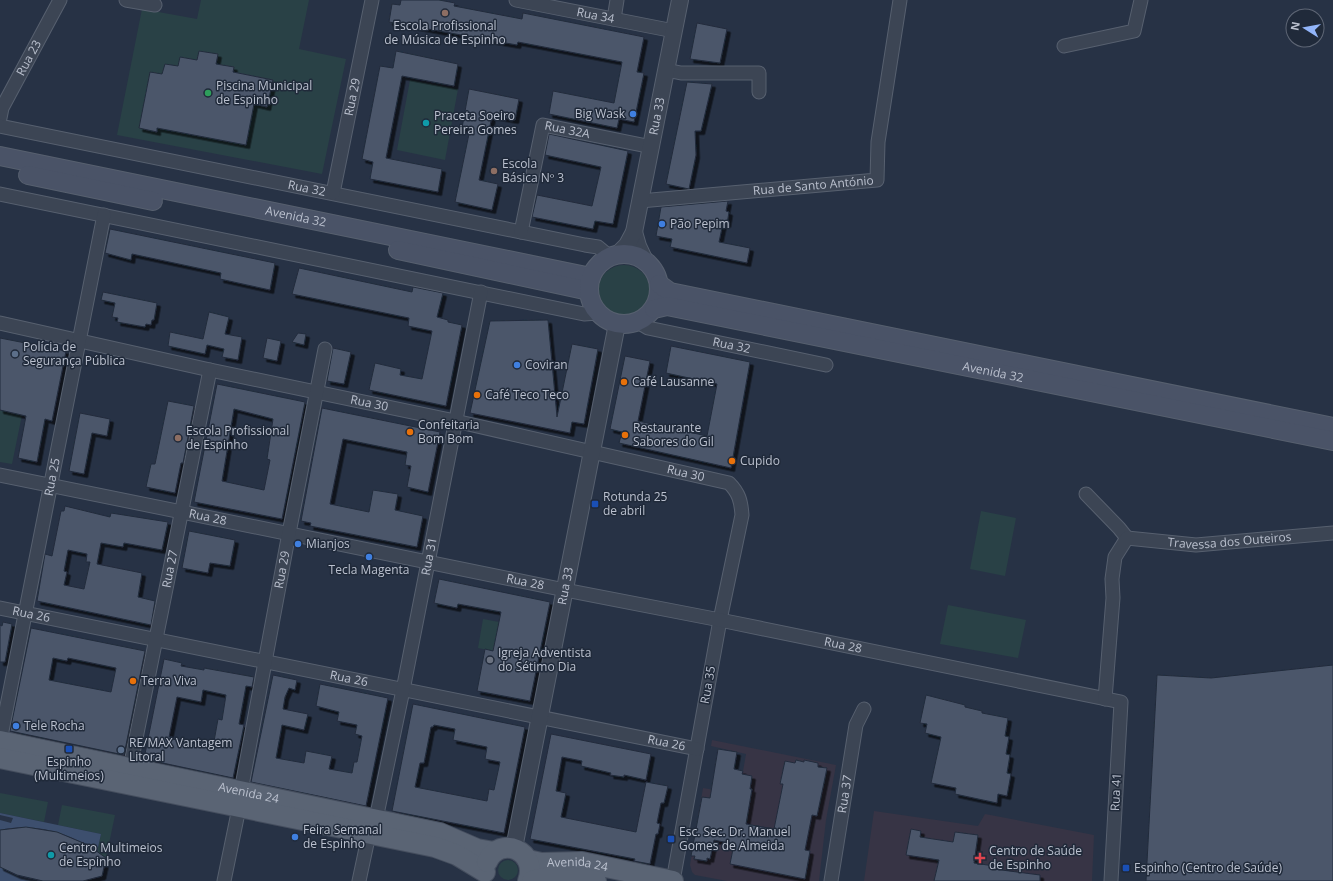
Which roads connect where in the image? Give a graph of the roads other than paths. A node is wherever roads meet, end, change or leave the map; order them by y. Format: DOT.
graph roads {
  1 [pos="60,0"];
  2 [pos="126,0"];
  3 [pos="372,0"];
  4 [pos="516,0"];
  5 [pos="617,0"];
  6 [pos="680,0"];
  7 [pos="900,0"];
  8 [pos="1141,0"];
  9 [pos="155,5"];
  10 [pos="614,19"];
  11 [pos="674,31"];
  12 [pos="1064,46"];
  13 [pos="666,70"];
  14 [pos="760,92"];
  15 [pos="0,118"];
  16 [pos="0,126"];
  17 [pos="652,147"];
  18 [pos="0,156"];
  19 [pos="0,169"];
  20 [pos="333,193"];
  21 [pos="0,194"];
  22 [pos="640,201"];
  23 [pos="104,215"];
  24 [pos="521,232"];
  25 [pos="634,232"];
  26 [pos="614,256"];
  27 [pos="645,261"];
  28 [pos="590,284"];
  29 [pos="659,284"];
  30 [pos="481,292"];
  31 [pos="654,308"];
  32 [pos="598,313"];
  33 [pos="0,322"];
  34 [pos="638,322"];
  35 [pos="617,324"];
  36 [pos="79,340"];
  37 [pos="325,350"];
  38 [pos="826,365"];
  39 [pos="210,370"];
  40 [pos="316,392"];
  41 [pos="455,421"];
  42 [pos="1333,427"];
  43 [pos="1333,440"];
  44 [pos="592,452"];
  45 [pos="0,475"];
  46 [pos="50,485"];
  47 [pos="736,490"];
  48 [pos="1086,494"];
  49 [pos="182,511"];
  50 [pos="289,533"];
  51 [pos="1333,533"];
  52 [pos="1127,538"];
  53 [pos="428,562"];
  54 [pos="565,590"];
  55 [pos="0,608"];
  56 [pos="25,613"];
  57 [pos="720,620"];
  58 [pos="156,640"];
  59 [pos="265,662"];
  60 [pos="403,690"];
  61 [pos="1105,699"];
  62 [pos="1121,702"];
  63 [pos="864,710"];
  64 [pos="539,718"];
  65 [pos="0,741"];
  66 [pos="697,749"];
  67 [pos="0,758"];
  68 [pos="130,768"];
  69 [pos="240,799"];
  70 [pos="372,826"];
  71 [pos="494,852"];
  72 [pos="521,854"];
  73 [pos="486,877"];
  74 [pos="224,881"];
  75 [pos="359,881"];
  76 [pos="528,881"];
  77 [pos="532,881"];
  78 [pos="596,881"];
  79 [pos="673,881"];
  80 [pos="831,881"];
  81 [pos="1111,881"];
  1 -- 15 [label="street, Rua 23"];
  2 -- 9 [label="street"];
  3 -- 20 [label="street, Rua 29"];
  4 -- 10 [label="street, Rua 34"];
  5 -- 10 [label="street"];
  6 -- 11 [label="street, Rua 33"];
  7 -- 22 [label="street, Rua de Santo António"];
  8 -- 12 [label="street"];
  10 -- 11 [label="street, Rua 34"];
  11 -- 13 [label="street, Rua 33"];
  13 -- 14 [label="street"];
  13 -- 17 [label="street, Rua 33"];
  16 -- 20 [label="street, Rua 32"];
  17 -- 22 [label="street, Rua 33"];
  17 -- 24 [label="street, Rua 32A"];
  18 -- 28 [label="main road, Avenida 32"];
  19 -- 28 [label="main road, Avenida 32"];
  20 -- 24 [label="street, Rua 32"];
  21 -- 23 [label="street"];
  22 -- 25 [label="street, Rua 33"];
  23 -- 30 [label="street"];
  23 -- 36 [label="street, Rua 25"];
  24 -- 26 [label="street, Rua 32"];
  25 -- 26 [label="street, Rua 33"];
  25 -- 27 [label="street, Rua 33"];
  26 -- 27 [label="main road"];
  26 -- 28 [label="main road"];
  27 -- 29 [label="main road"];
  28 -- 32 [label="main road"];
  29 -- 31 [label="main road"];
  29 -- 42 [label="main road, Avenida 32"];
  30 -- 32 [label="street"];
  30 -- 41 [label="street, Rua 31"];
  31 -- 34 [label="main road"];
  31 -- 43 [label="main road, Avenida 32"];
  32 -- 35 [label="main road"];
  33 -- 36 [label="street, Rua 30"];
  34 -- 35 [label="main road"];
  34 -- 38 [label="street, Rua 32"];
  35 -- 44 [label="street, Rua 33"];
  36 -- 39 [label="street, Rua 30"];
  36 -- 46 [label="street, Rua 25"];
  37 -- 40 [label="street, Rua 29"];
  39 -- 40 [label="street, Rua 30"];
  39 -- 49 [label="street, Rua 27"];
  40 -- 41 [label="street, Rua 30"];
  40 -- 50 [label="street, Rua 29"];
  41 -- 44 [label="street, Rua 30"];
  41 -- 53 [label="street, Rua 31"];
  44 -- 47 [label="street, Rua 30"];
  44 -- 54 [label="street, Rua 33"];
  45 -- 46 [label="street, Rua 28"];
  46 -- 49 [label="street, Rua 28"];
  46 -- 56 [label="street, Rua 25"];
  47 -- 57 [label="street, Rua 35"];
  48 -- 52 [label="street"];
  49 -- 50 [label="street, Rua 28"];
  49 -- 58 [label="street, Rua 27"];
  50 -- 53 [label="street, Rua 28"];
  50 -- 59 [label="street, Rua 29"];
  51 -- 52 [label="street, Travessa dos Outeiros"];
  52 -- 61 [label="street"];
  53 -- 54 [label="street, Rua 28"];
  53 -- 60 [label="street, Rua 31"];
  54 -- 57 [label="street, Rua 28"];
  54 -- 64 [label="street, Rua 33"];
  55 -- 56 [label="street, Rua 26"];
  56 -- 58 [label="street, Rua 26"];
  56 -- 65 [label="street, Rua 25"];
  57 -- 61 [label="street, Rua 28"];
  57 -- 66 [label="street, Rua 35"];
  58 -- 59 [label="street, Rua 26"];
  58 -- 68 [label="street, Rua 27"];
  59 -- 60 [label="street, Rua 26"];
  59 -- 69 [label="street, Rua 29"];
  60 -- 64 [label="street, Rua 26"];
  60 -- 70 [label="street, Rua 31"];
  61 -- 62 [label="street, Rua 28"];
  62 -- 81 [label="street, Rua 41"];
  63 -- 80 [label="street, Rua 37"];
  64 -- 66 [label="street, Rua 26"];
  64 -- 72 [label="street, Rua 33"];
  65 -- 68 [label="main road, Avenida 24"];
  66 -- 79 [label="street, Rua 35"];
  67 -- 69 [label="main road, Avenida 24"];
  68 -- 69 [label="main road, Avenida 24"];
  69 -- 70 [label="main road, Avenida 24"];
  69 -- 74 [label="street, Rua 29"];
  70 -- 71 [label="main road, Avenida 24"];
  70 -- 73 [label="main road, Avenida 24"];
  70 -- 75 [label="street, Rua 31"];
  71 -- 72 [label="main road, Avenida 24"];
  71 -- 73 [label="main road, Avenida 24"];
  72 -- 76 [label="main road, Avenida 24"];
  72 -- 79 [label="main road, Avenida 24"];
  77 -- 78 [label="main road, Avenida 24"];
}
